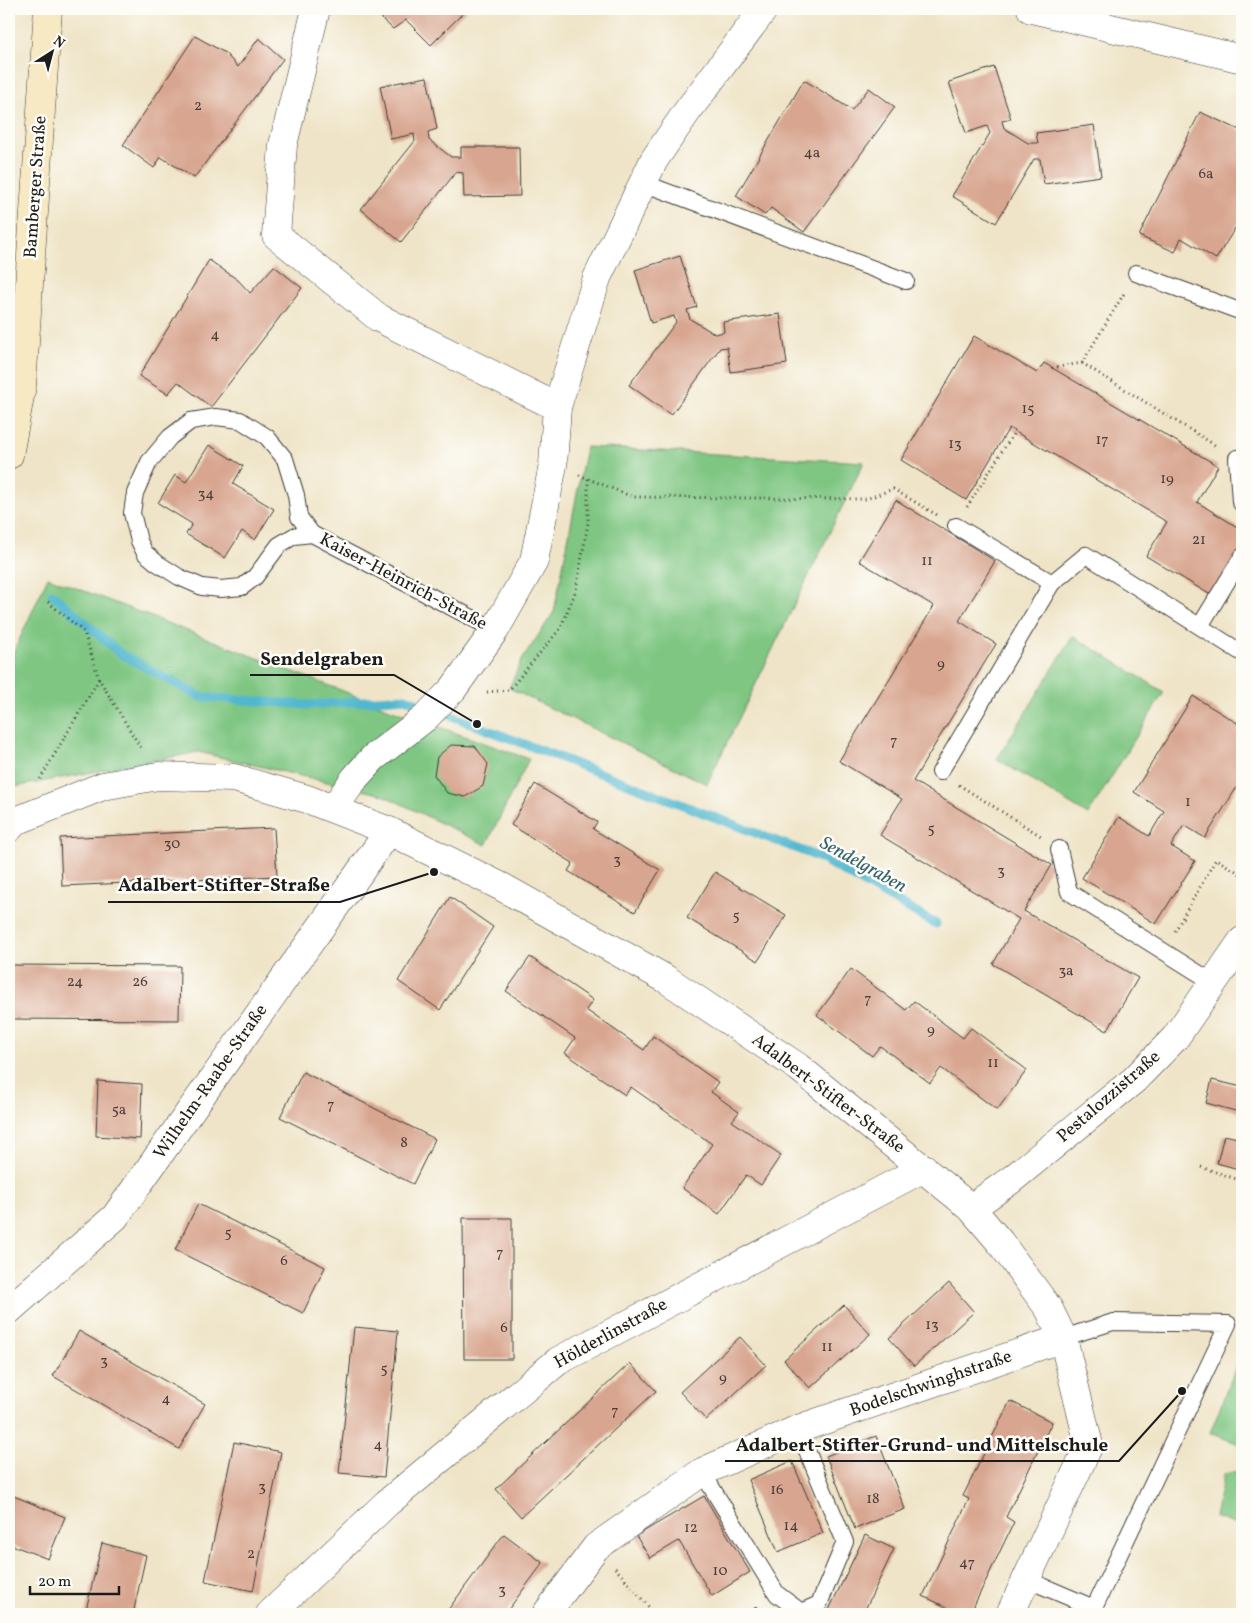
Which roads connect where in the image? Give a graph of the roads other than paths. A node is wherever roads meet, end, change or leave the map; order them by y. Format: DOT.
graph roads {
  1 [pos="48,9"];
  2 [pos="316,9"];
  3 [pos="764,9"];
  4 [pos="1031,9"];
  5 [pos="1242,59"];
  6 [pos="643,182"];
  7 [pos="1136,272"];
  8 [pos="906,281"];
  9 [pos="1242,312"];
  10 [pos="557,407"];
  11 [pos="9,455"];
  12 [pos="1237,458"];
  13 [pos="1242,504"];
  14 [pos="956,526"];
  15 [pos="312,534"];
  16 [pos="1242,557"];
  17 [pos="1052,583"];
  18 [pos="1200,626"];
  19 [pos="495,630"];
  20 [pos="1242,653"];
  21 [pos="940,772"];
  22 [pos="334,808"];
  23 [pos="12,824"];
  24 [pos="390,831"];
  25 [pos="1059,849"];
  26 [pos="1242,941"];
  27 [pos="1214,983"];
  28 [pos="924,1168"];
  29 [pos="971,1208"];
  30 [pos="9,1310"];
  31 [pos="1063,1338"];
  32 [pos="798,1429"];
  33 [pos="702,1472"];
  34 [pos="1026,1579"];
  35 [pos="270,1614"];
  36 [pos="546,1614"];
  37 [pos="1010,1614"];
  1 -- 11 [label="main road, Bamberger Straße"];
  2 -- 10 [label="street"];
  3 -- 6 [label="street, Kaiser-Heinrich-Straße"];
  4 -- 5 [label="street"];
  6 -- 8 [label="lane"];
  6 -- 10 [label="street, Kaiser-Heinrich-Straße"];
  7 -- 9 [label="lane"];
  10 -- 19 [label="street, Kaiser-Heinrich-Straße"];
  12 -- 13 [label="lane"];
  14 -- 17 [label="lane"];
  15 -- 15 [label="lane, Kaiser-Heinrich-Straße"];
  15 -- 19 [label="lane, Kaiser-Heinrich-Straße"];
  16 -- 18 [label="lane"];
  17 -- 18 [label="lane"];
  17 -- 21 [label="lane"];
  18 -- 20 [label="lane"];
  19 -- 22 [label="street, Kaiser-Heinrich-Straße"];
  22 -- 23 [label="street"];
  22 -- 24 [label="street, Adalbert-Stifter-Straße"];
  24 -- 28 [label="street, Adalbert-Stifter-Straße"];
  24 -- 30 [label="street, Wilhelm-Raabe-Straße"];
  25 -- 27 [label="lane"];
  26 -- 27 [label="street, Pestalozzistraße"];
  27 -- 29 [label="street, Pestalozzistraße"];
  28 -- 29 [label="street, Adalbert-Stifter-Straße"];
  28 -- 35 [label="street, Hölderlinstraße"];
  29 -- 31 [label="street, Adalbert-Stifter-Straße"];
  31 -- 32 [label="street, Bodelschwinghstraße"];
  31 -- 34 [label="street, Adalbert-Stifter-Straße"];
  31 -- 34 [label="lane"];
  32 -- 33 [label="street, Bodelschwinghstraße"];
  32 -- 33 [label="lane"];
  33 -- 36 [label="street, Bodelschwinghstraße"];
  34 -- 37 [label="street, Adalbert-Stifter-Straße"];
}
